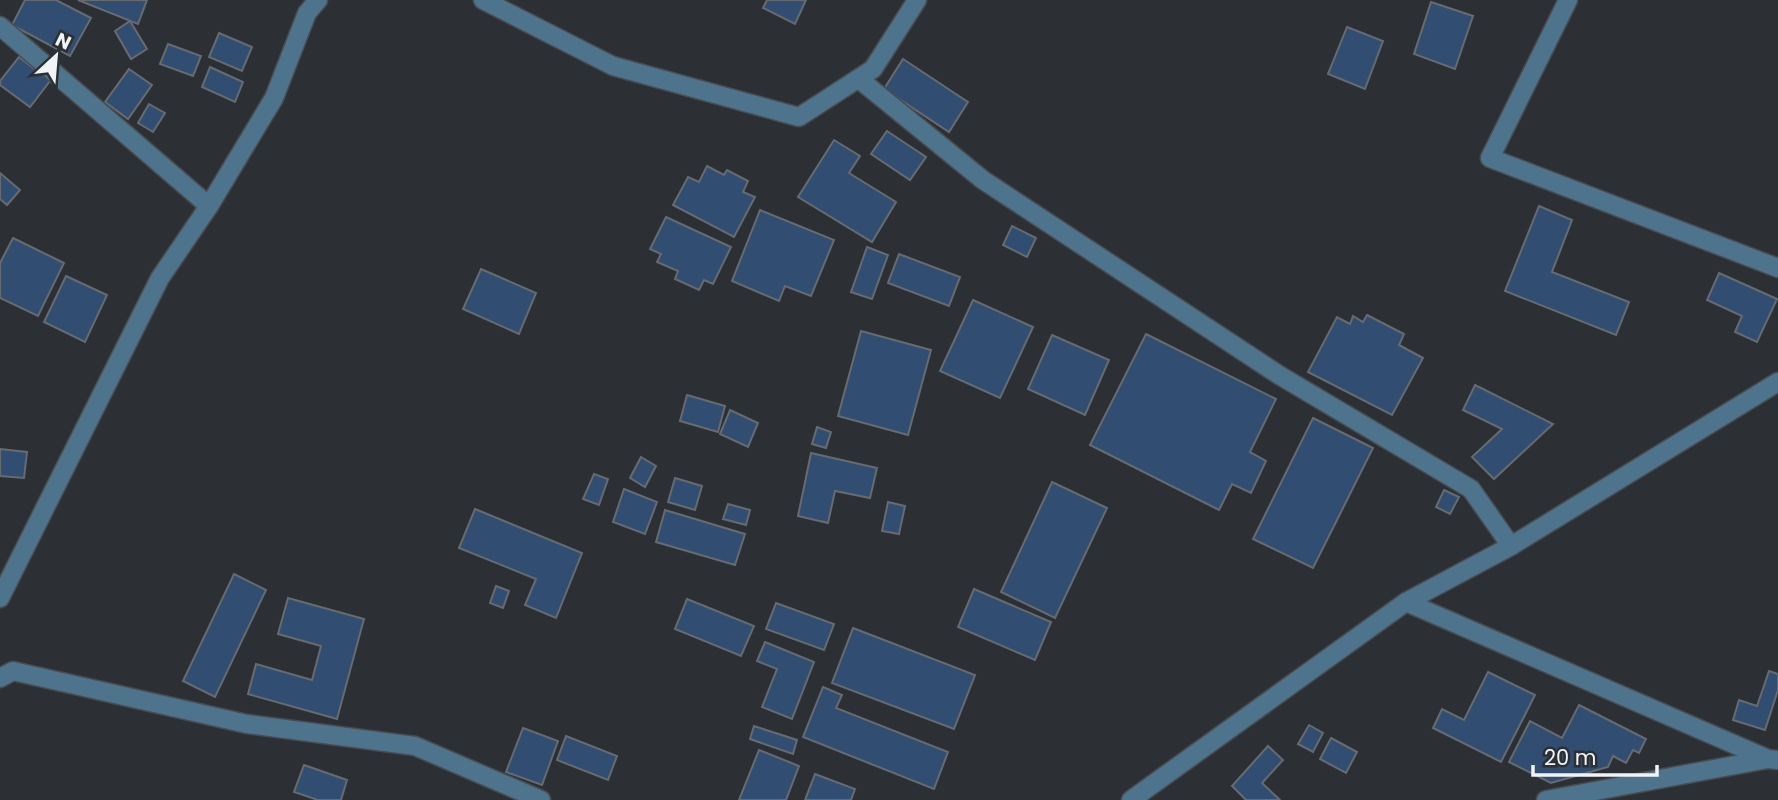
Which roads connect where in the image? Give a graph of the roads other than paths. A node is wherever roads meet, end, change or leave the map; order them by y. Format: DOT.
graph roads {
  1 [pos="318,0"];
  2 [pos="483,0"];
  3 [pos="917,0"];
  4 [pos="1568,0"];
  5 [pos="0,26"];
  6 [pos="859,79"];
  7 [pos="209,206"];
  8 [pos="1778,268"];
  9 [pos="1778,382"];
  10 [pos="1511,546"];
  11 [pos="0,598"];
  12 [pos="1406,602"];
  13 [pos="0,678"];
  14 [pos="1773,760"];
  15 [pos="541,800"];
  16 [pos="1131,800"];
  17 [pos="1546,800"];
  1 -- 7 [label="street"];
  2 -- 6 [label="street"];
  3 -- 6 [label="street"];
  4 -- 8 [label="street"];
  5 -- 7 [label="street"];
  6 -- 10 [label="street"];
  7 -- 11 [label="street"];
  9 -- 10 [label="street"];
  10 -- 12 [label="street"];
  12 -- 14 [label="street"];
  12 -- 16 [label="street"];
  13 -- 15 [label="street"];
  14 -- 17 [label="street"];
}
